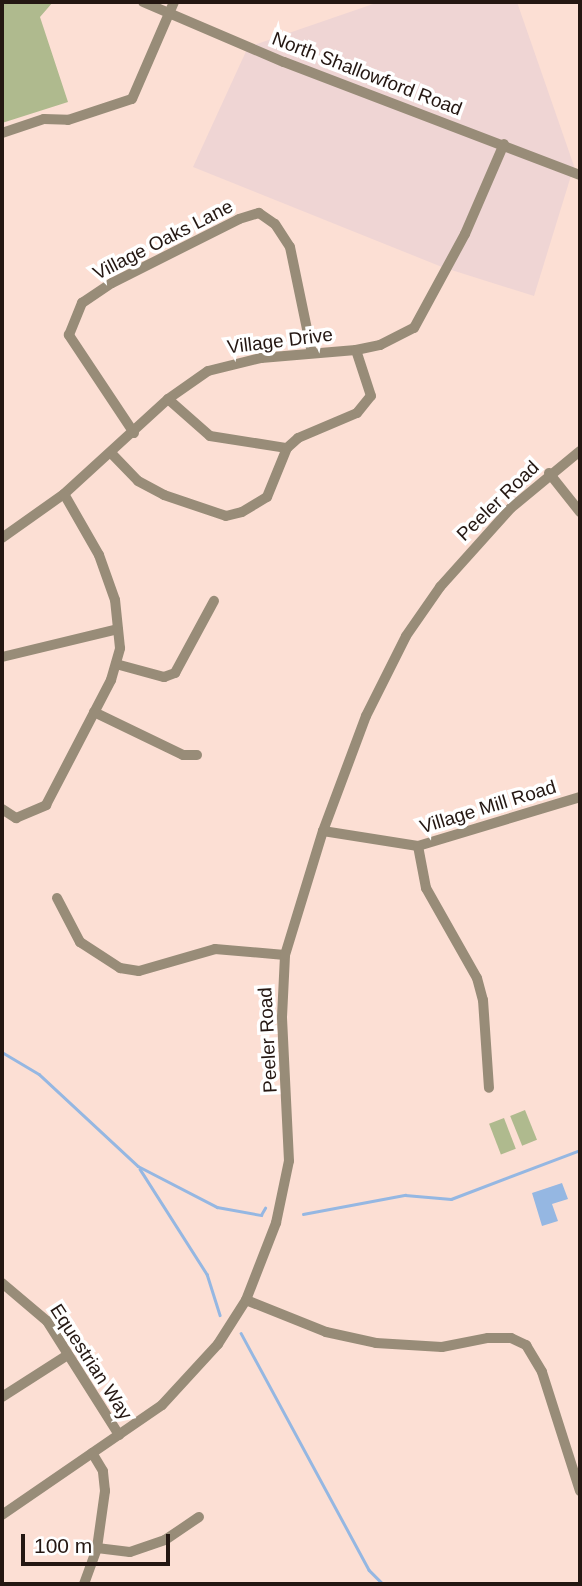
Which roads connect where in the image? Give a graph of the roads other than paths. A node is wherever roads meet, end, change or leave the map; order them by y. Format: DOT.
graph roads {
  1 [pos="143,2"];
  2 [pos="172,7"];
  3 [pos="2,133"];
  4 [pos="504,144"];
  5 [pos="580,175"];
  6 [pos="356,350"];
  7 [pos="312,353"];
  8 [pos="168,399"];
  9 [pos="134,433"];
  10 [pos="287,448"];
  11 [pos="580,451"];
  12 [pos="112,454"];
  13 [pos="549,473"];
  14 [pos="64,494"];
  15 [pos="580,512"];
  16 [pos="2,538"];
  17 [pos="214,601"];
  18 [pos="118,629"];
  19 [pos="2,657"];
  20 [pos="116,664"];
  21 [pos="94,712"];
  22 [pos="197,755"];
  23 [pos="580,797"];
  24 [pos="2,809"];
  25 [pos="323,831"];
  26 [pos="418,846"];
  27 [pos="57,898"];
  28 [pos="285,956"];
  29 [pos="489,1088"];
  30 [pos="2,1283"];
  31 [pos="246,1300"];
  32 [pos="66,1356"];
  33 [pos="2,1397"];
  34 [pos="118,1435"];
  35 [pos="92,1453"];
  36 [pos="580,1491"];
  37 [pos="2,1515"];
  38 [pos="199,1517"];
  39 [pos="97,1548"];
  40 [pos="84,1584"];
  1 -- 2 [label="street, North Shallowford Road"];
  2 -- 3 [label="street"];
  2 -- 4 [label="street, North Shallowford Road"];
  4 -- 5 [label="street, North Shallowford Road"];
  4 -- 6 [label="street, Village Drive"];
  6 -- 7 [label="street, Village Drive"];
  6 -- 10 [label="street"];
  7 -- 8 [label="street, Village Drive"];
  7 -- 9 [label="street, Village Oaks Lane"];
  8 -- 9 [label="street, Village Drive"];
  8 -- 10 [label="street"];
  9 -- 12 [label="street, Village Drive"];
  10 -- 12 [label="street"];
  11 -- 13 [label="street, Peeler Road"];
  12 -- 14 [label="street, Village Drive"];
  13 -- 15 [label="street"];
  13 -- 25 [label="street, Peeler Road"];
  14 -- 16 [label="street, Village Drive"];
  14 -- 18 [label="street"];
  17 -- 20 [label="street"];
  18 -- 19 [label="street"];
  18 -- 20 [label="street"];
  20 -- 21 [label="street"];
  21 -- 22 [label="street"];
  21 -- 24 [label="street"];
  23 -- 26 [label="street, Village Mill Road"];
  25 -- 26 [label="street, Village Mill Road"];
  25 -- 28 [label="street, Peeler Road"];
  26 -- 29 [label="street"];
  27 -- 28 [label="street"];
  28 -- 31 [label="street, Peeler Road"];
  30 -- 32 [label="street, Equestrian Way"];
  31 -- 34 [label="street, Peeler Road"];
  31 -- 36 [label="street"];
  32 -- 33 [label="street"];
  32 -- 34 [label="street, Equestrian Way"];
  34 -- 35 [label="street, Peeler Road"];
  35 -- 37 [label="street, Peeler Road"];
  35 -- 39 [label="street"];
  38 -- 39 [label="street"];
  39 -- 40 [label="street"];
}
